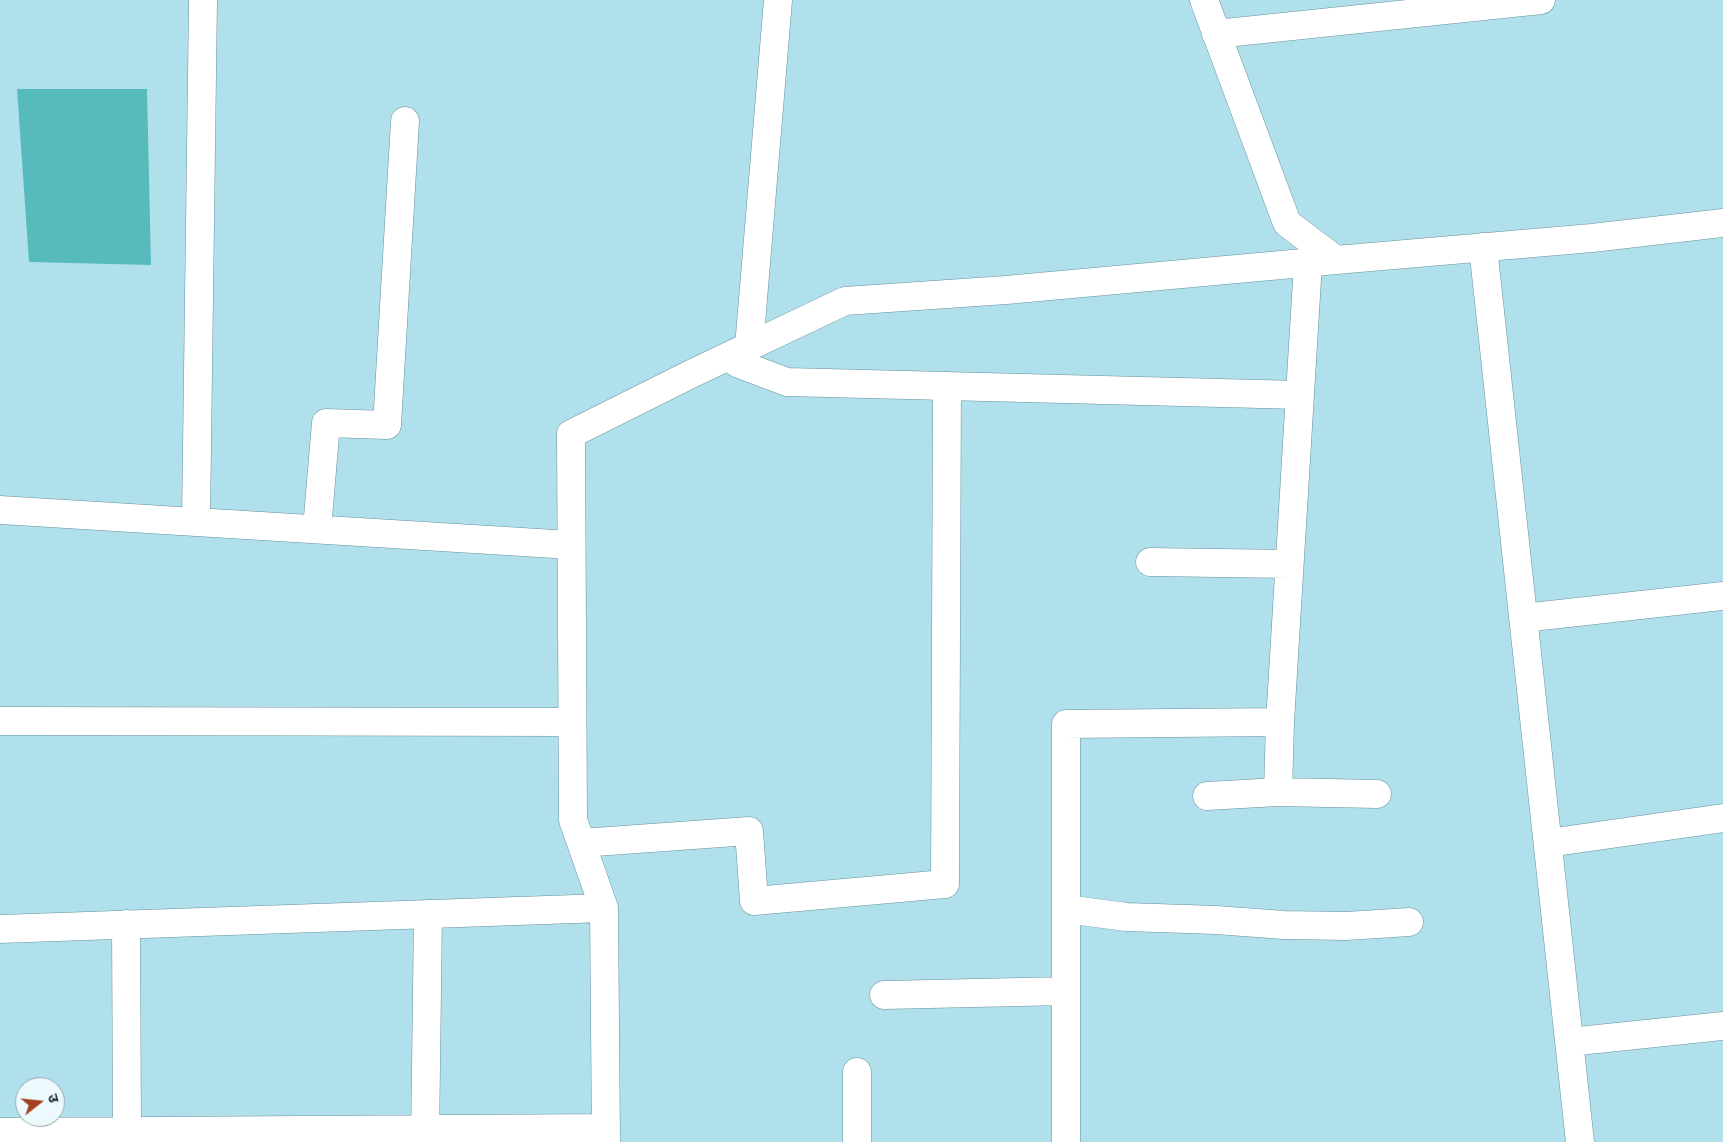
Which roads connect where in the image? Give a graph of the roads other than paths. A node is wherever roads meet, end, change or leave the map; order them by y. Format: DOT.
graph roads {
  1 [pos="203,0"];
  2 [pos="778,0"];
  3 [pos="1204,0"];
  4 [pos="1541,0"];
  5 [pos="1216,34"];
  6 [pos="405,121"];
  7 [pos="1723,223"];
  8 [pos="1483,247"];
  9 [pos="1336,260"];
  10 [pos="1308,264"];
  11 [pos="738,352"];
  12 [pos="947,386"];
  13 [pos="1300,395"];
  14 [pos="0,510"];
  15 [pos="196,521"];
  16 [pos="317,529"];
  17 [pos="572,544"];
  18 [pos="1150,562"];
  19 [pos="1289,564"];
  20 [pos="1723,596"];
  21 [pos="1523,618"];
  22 [pos="0,721"];
  23 [pos="572,722"];
  24 [pos="1280,722"];
  25 [pos="1278,792"];
  26 [pos="1377,794"];
  27 [pos="1207,796"];
  28 [pos="1723,818"];
  29 [pos="581,843"];
  30 [pos="1548,843"];
  31 [pos="604,908"];
  32 [pos="1066,910"];
  33 [pos="428,914"];
  34 [pos="1409,922"];
  35 [pos="126,924"];
  36 [pos="0,929"];
  37 [pos="1066,991"];
  38 [pos="884,995"];
  39 [pos="1723,1026"];
  40 [pos="1569,1042"];
  41 [pos="857,1072"];
  42 [pos="127,1130"];
  43 [pos="0,1132"];
  44 [pos="425,1135"];
  45 [pos="606,1135"];
  46 [pos="857,1142"];
  47 [pos="1066,1142"];
  48 [pos="1580,1142"];
  1 -- 15 [label="street"];
  2 -- 11 [label="street"];
  3 -- 5 [label="street"];
  4 -- 5 [label="street"];
  5 -- 9 [label="street"];
  6 -- 16 [label="street"];
  7 -- 8 [label="street"];
  8 -- 9 [label="street"];
  8 -- 21 [label="street"];
  9 -- 10 [label="street"];
  10 -- 11 [label="street"];
  10 -- 13 [label="street"];
  11 -- 12 [label="street"];
  11 -- 17 [label="street"];
  12 -- 13 [label="street"];
  12 -- 29 [label="street"];
  13 -- 19 [label="street"];
  14 -- 15 [label="street"];
  15 -- 16 [label="street"];
  16 -- 17 [label="street"];
  17 -- 23 [label="street"];
  18 -- 19 [label="street"];
  19 -- 24 [label="street"];
  20 -- 21 [label="street"];
  21 -- 30 [label="street"];
  22 -- 23 [label="street"];
  23 -- 29 [label="street"];
  24 -- 25 [label="street"];
  24 -- 32 [label="street"];
  25 -- 26 [label="street"];
  25 -- 27 [label="street"];
  28 -- 30 [label="street"];
  29 -- 31 [label="street"];
  30 -- 40 [label="street"];
  31 -- 33 [label="street"];
  31 -- 45 [label="street"];
  32 -- 34 [label="street"];
  32 -- 37 [label="street"];
  33 -- 35 [label="street"];
  33 -- 44 [label="street"];
  35 -- 36 [label="street"];
  35 -- 42 [label="street"];
  37 -- 38 [label="street"];
  37 -- 47 [label="street"];
  39 -- 40 [label="street"];
  40 -- 48 [label="street"];
  41 -- 46 [label="street"];
  42 -- 43 [label="street"];
  42 -- 44 [label="street"];
  44 -- 45 [label="street"];
}
